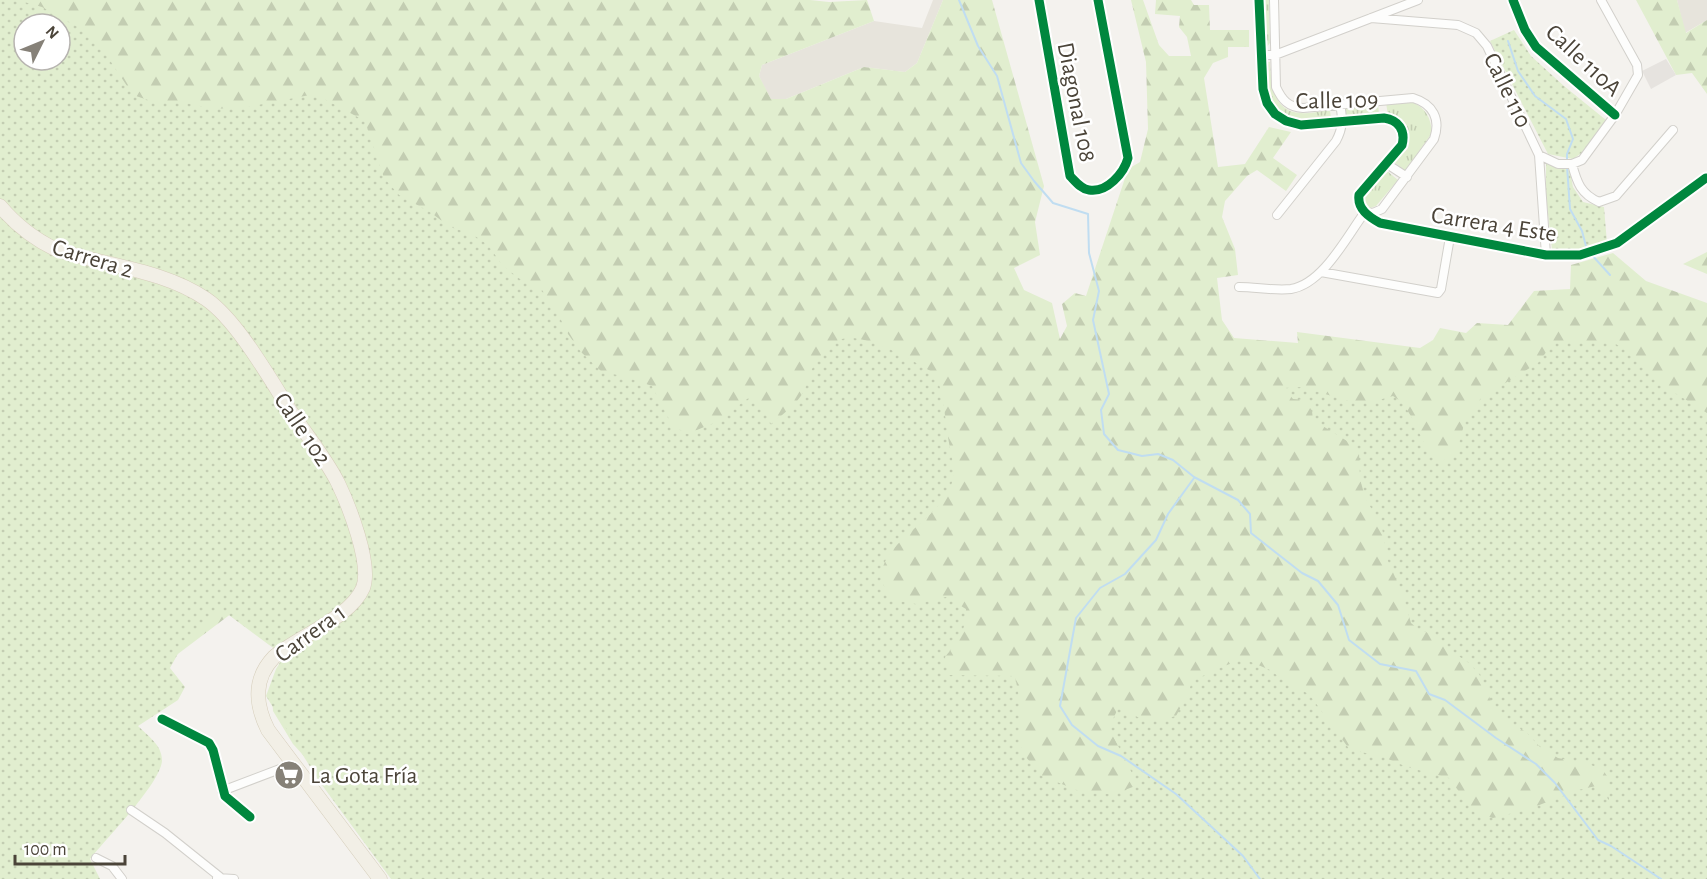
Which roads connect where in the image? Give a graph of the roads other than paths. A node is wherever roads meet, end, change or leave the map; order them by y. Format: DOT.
graph roads {
  1 [pos="1039,0"];
  2 [pos="1098,0"];
  3 [pos="1259,0"];
  4 [pos="1274,0"];
  5 [pos="1418,0"];
  6 [pos="1513,0"];
  7 [pos="1601,0"];
  8 [pos="1371,18"];
  9 [pos="1262,55"];
  10 [pos="1275,56"];
  11 [pos="1383,100"];
  12 [pos="1340,104"];
  13 [pos="1615,115"];
  14 [pos="1384,118"];
  15 [pos="1343,120"];
  16 [pos="1673,130"];
  17 [pos="1539,155"];
  18 [pos="1387,164"];
  19 [pos="1572,164"];
  20 [pos="1407,177"];
  21 [pos="1707,178"];
  22 [pos="0,206"];
  23 [pos="1365,212"];
  24 [pos="1277,215"];
  25 [pos="1450,237"];
  26 [pos="1546,255"];
  27 [pos="1321,272"];
  28 [pos="1239,287"];
  29 [pos="197,293"];
  30 [pos="363,588"];
  31 [pos="162,719"];
  32 [pos="293,764"];
  33 [pos="222,791"];
  34 [pos="131,810"];
  35 [pos="250,818"];
  36 [pos="96,858"];
  37 [pos="218,878"];
  38 [pos="122,879"];
  39 [pos="234,879"];
  40 [pos="380,879"];
  1 -- 2 [label="street, Diagonal 108"];
  3 -- 9 [label="street, Calle 109"];
  4 -- 10 [label="street, Calle 109"];
  5 -- 8 [label="street"];
  6 -- 13 [label="street, Calle 110A"];
  7 -- 13 [label="street"];
  8 -- 10 [label="street"];
  8 -- 17 [label="street, Calle 110"];
  9 -- 10 [label="street"];
  9 -- 15 [label="street, Calle 109"];
  10 -- 12 [label="street, Calle 109"];
  11 -- 12 [label="street, Calle 109"];
  11 -- 14 [label="street, Calle 109"];
  11 -- 20 [label="street, Calle 109"];
  12 -- 15 [label="street"];
  13 -- 19 [label="street"];
  14 -- 15 [label="street, Calle 109"];
  14 -- 18 [label="street, Calle 109"];
  15 -- 24 [label="street"];
  16 -- 19 [label="street"];
  17 -- 19 [label="street"];
  17 -- 26 [label="street, Calle 110"];
  18 -- 20 [label="street"];
  18 -- 23 [label="street"];
  20 -- 23 [label="street"];
  21 -- 26 [label="street, Carrera 4 Este"];
  22 -- 29 [label="main road, Carrera 2"];
  23 -- 25 [label="street, Carrera 4 Este"];
  23 -- 27 [label="street"];
  25 -- 26 [label="street, Carrera 4 Este"];
  25 -- 27 [label="street"];
  27 -- 28 [label="street"];
  29 -- 30 [label="main road, Calle 102"];
  30 -- 32 [label="main road, Carrera 1"];
  31 -- 33 [label="street"];
  32 -- 33 [label="street"];
  32 -- 40 [label="main road"];
  33 -- 35 [label="street"];
  34 -- 37 [label="street"];
  36 -- 38 [label="street"];
  37 -- 39 [label="street"];
}
